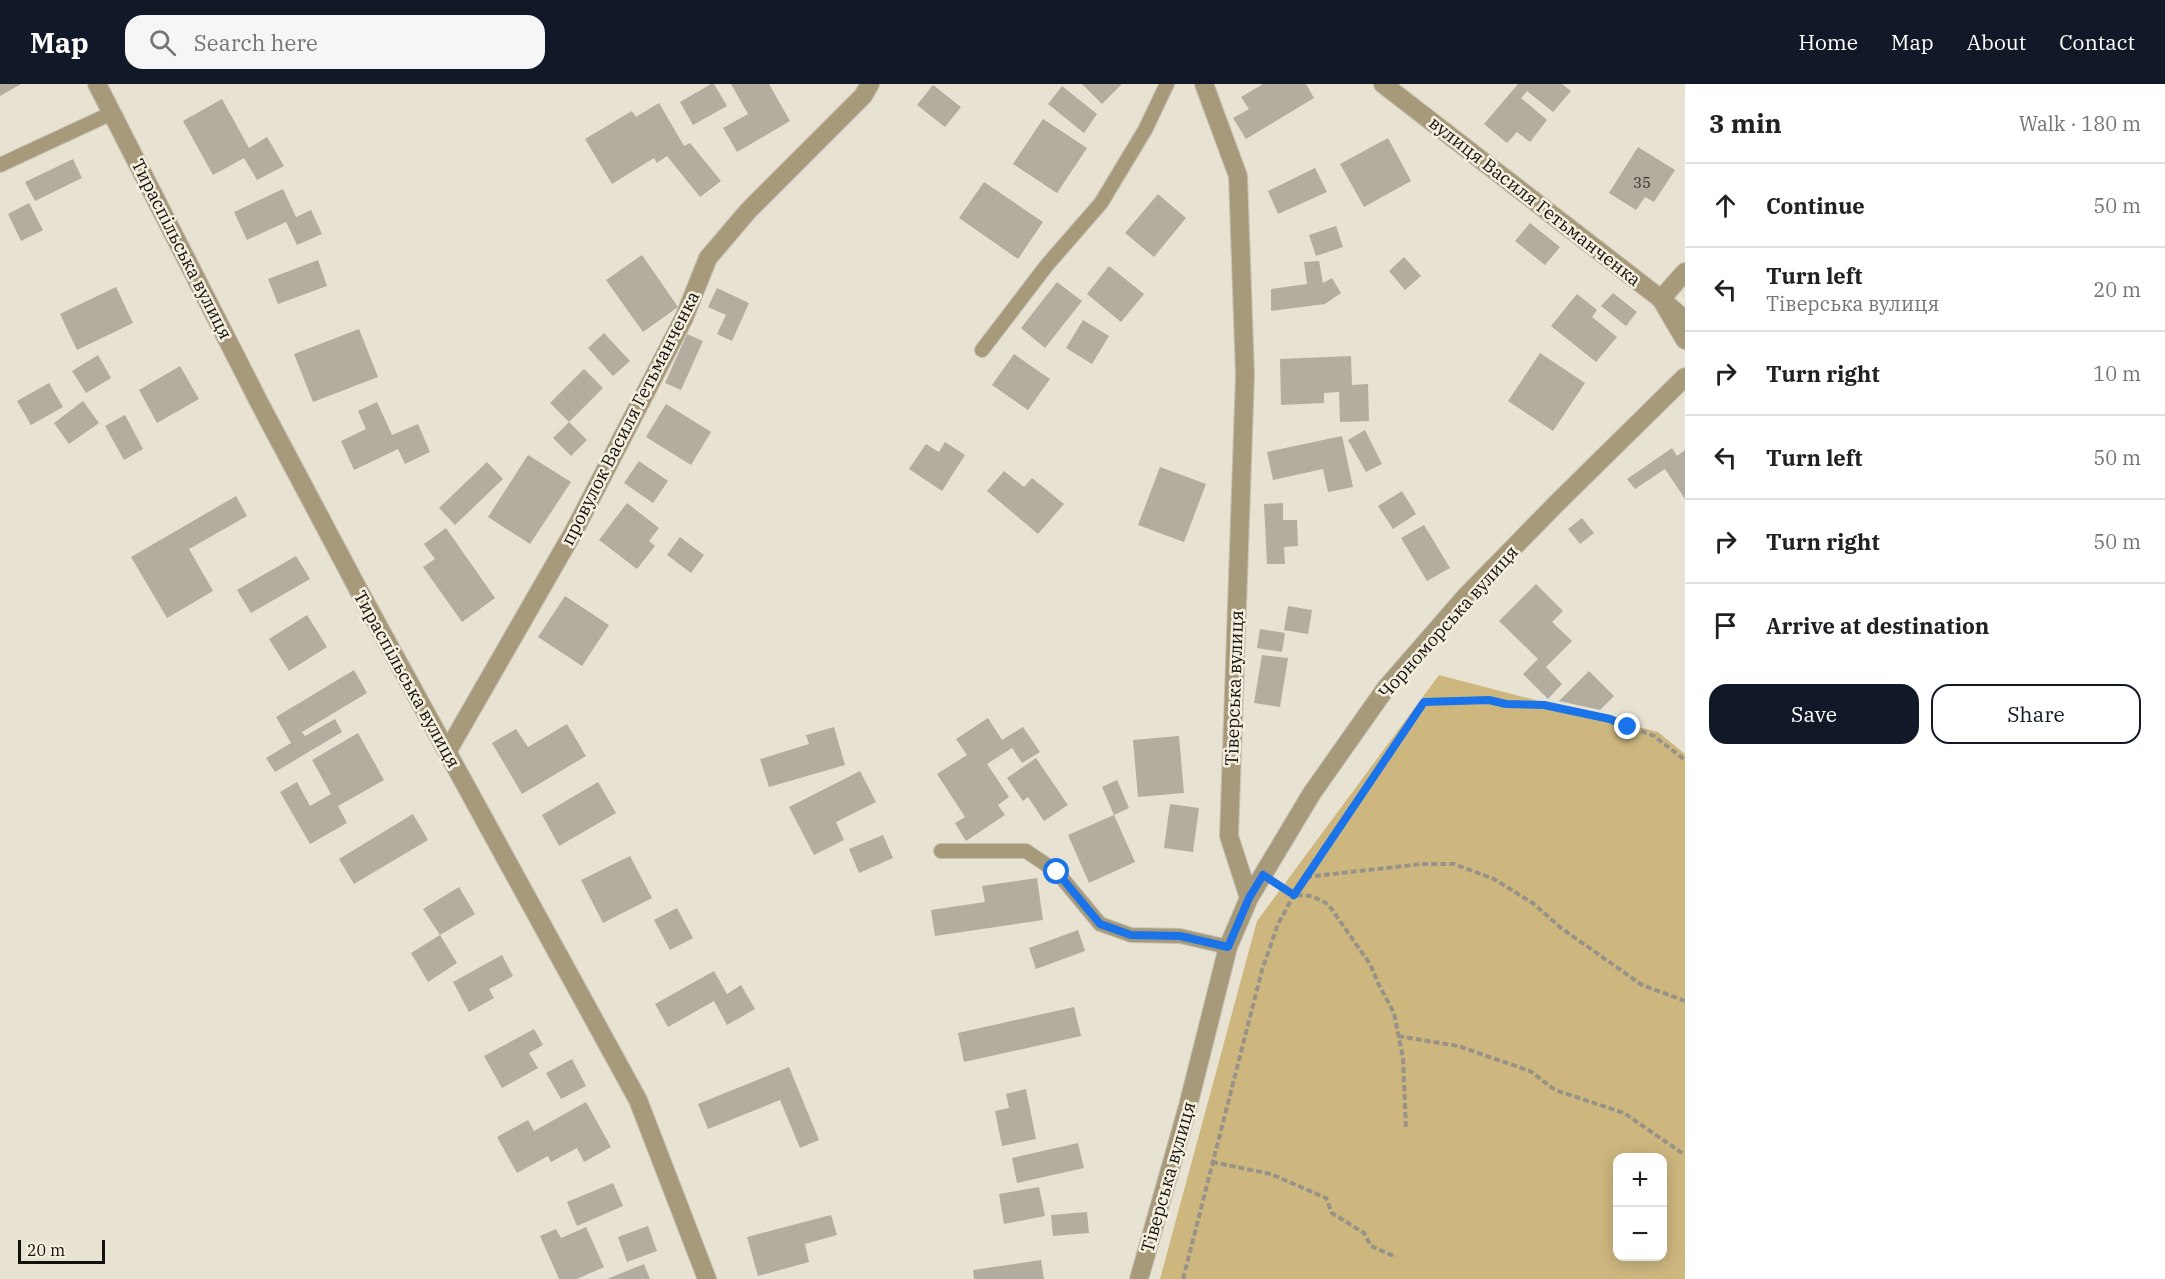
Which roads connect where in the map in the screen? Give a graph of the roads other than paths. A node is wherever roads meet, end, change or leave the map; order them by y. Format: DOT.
graph roads {
  1 [pos="97,84"];
  2 [pos="870,84"];
  3 [pos="1167,84"];
  4 [pos="1204,84"];
  5 [pos="1383,84"];
  6 [pos="112,113"];
  7 [pos="0,165"];
  8 [pos="1685,272"];
  9 [pos="1661,299"];
  10 [pos="1685,320"];
  11 [pos="1685,340"];
  12 [pos="982,350"];
  13 [pos="1685,377"];
  14 [pos="447,753"];
  15 [pos="941,851"];
  16 [pos="1249,898"];
  17 [pos="1228,947"];
  18 [pos="707,1279"];
  19 [pos="1139,1279"];
  1 -- 6 [label="street, Тираспільська вулиця"];
  2 -- 14 [label="street, провулок Василя Гетьманченка"];
  3 -- 12 [label="lane"];
  4 -- 16 [label="street, Тіверська вулиця"];
  5 -- 9 [label="street, вулиця Василя Гетьманченка"];
  6 -- 7 [label="lane"];
  6 -- 14 [label="street, Тираспільська вулиця"];
  8 -- 9 [label="street"];
  9 -- 10 [label="street, вулиця Василя Гетьманченка"];
  9 -- 11 [label="street"];
  13 -- 16 [label="street, Чорноморська вулиця"];
  14 -- 18 [label="street, Тираспільська вулиця"];
  15 -- 17 [label="lane"];
  16 -- 17 [label="street, Тіверська вулиця"];
  17 -- 19 [label="street, Тіверська вулиця"];
}
